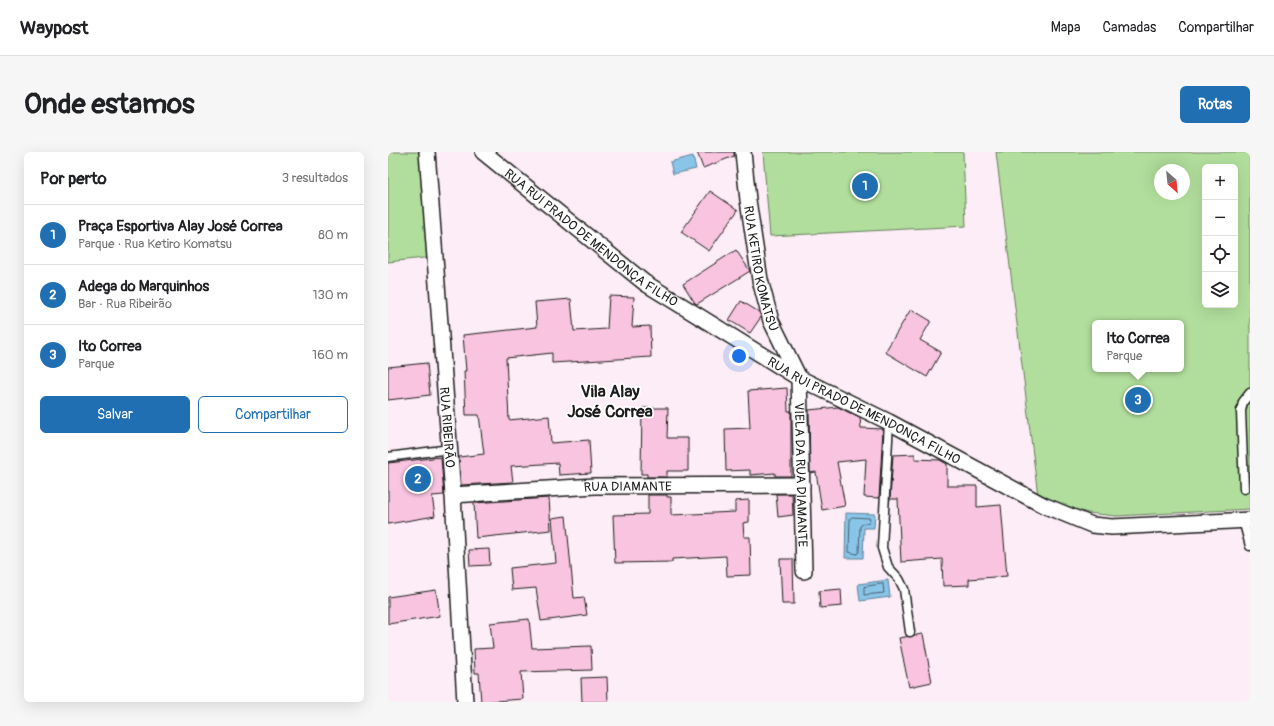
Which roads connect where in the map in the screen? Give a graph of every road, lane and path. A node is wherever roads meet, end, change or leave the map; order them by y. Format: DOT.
graph roads {
  1 [pos="427,152"];
  2 [pos="483,152"];
  3 [pos="743,152"];
  4 [pos="798,378"];
  5 [pos="1250,393"];
  6 [pos="889,422"];
  7 [pos="450,449"];
  8 [pos="388,457"];
  9 [pos="802,485"];
  10 [pos="1244,489"];
  11 [pos="453,495"];
  12 [pos="1246,520"];
  13 [pos="1250,546"];
  14 [pos="804,571"];
  15 [pos="910,632"];
  16 [pos="465,702"];
  1 -- 7 [label="street, RUA RIBEIRÃO"];
  2 -- 4 [label="street, RUA RUI PRADO DE MENDONÇA FILHO"];
  3 -- 4 [label="street, RUA KETIRO KOMATSU"];
  4 -- 6 [label="street, RUA RUI PRADO DE MENDONÇA FILHO"];
  4 -- 9 [label="street, VIELA DA RUA DIAMANTE"];
  5 -- 10 [label="lane"];
  6 -- 12 [label="street, RUA RUI PRADO DE MENDONÇA FILHO"];
  6 -- 15 [label="lane"];
  7 -- 8 [label="lane"];
  7 -- 11 [label="street, RUA RIBEIRÃO"];
  9 -- 11 [label="street, RUA DIAMANTE"];
  9 -- 14 [label="street, VIELA DA RUA DIAMANTE"];
  11 -- 16 [label="street, RUA RIBEIRÃO"];
  12 -- 13 [label="lane"];
}
